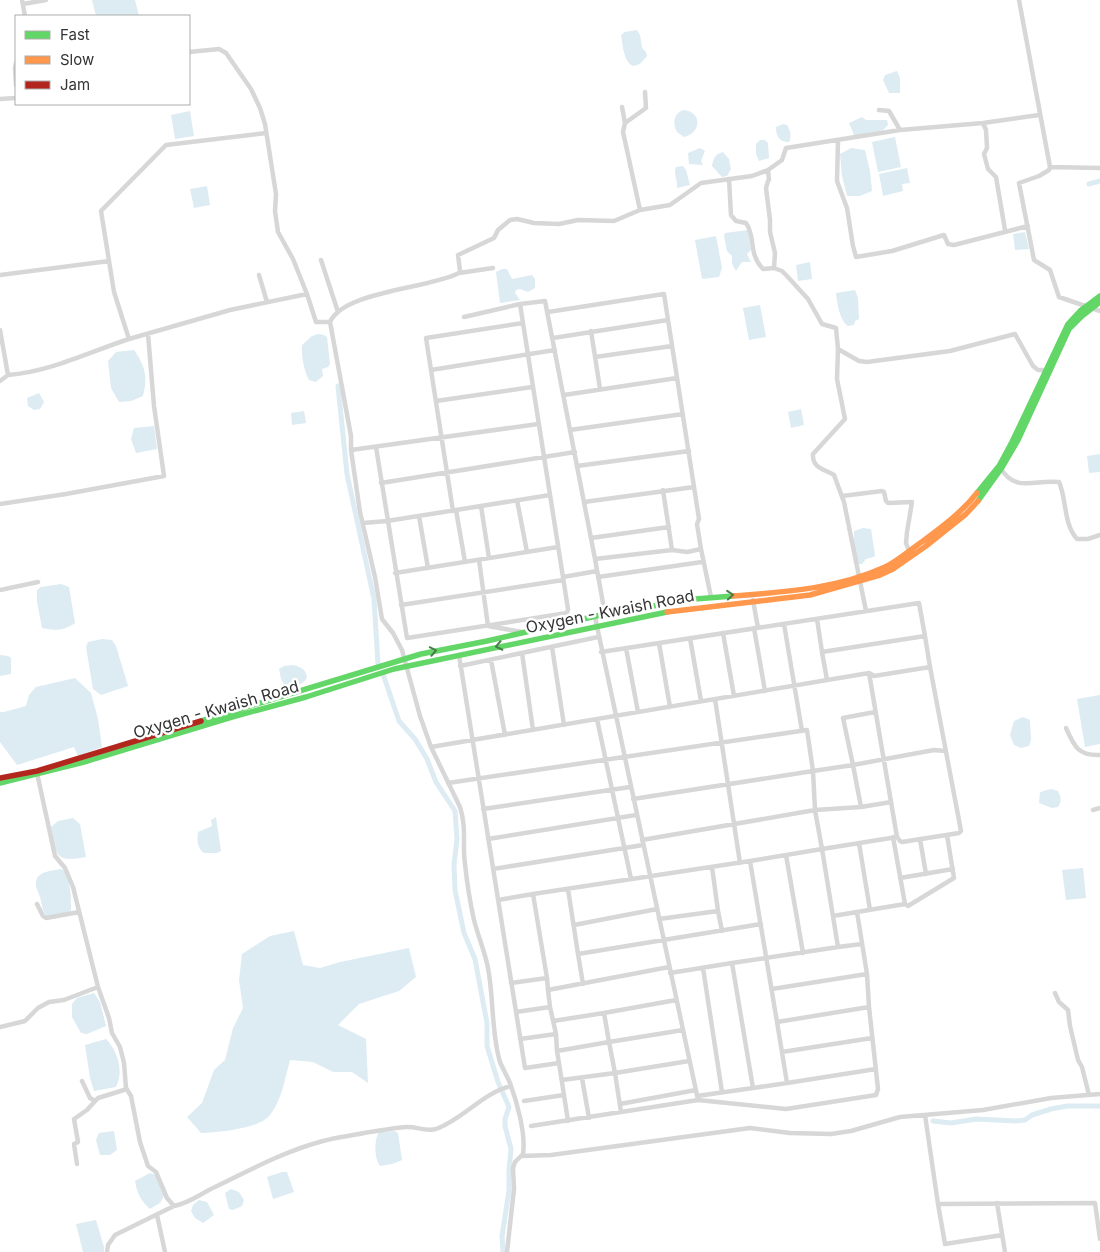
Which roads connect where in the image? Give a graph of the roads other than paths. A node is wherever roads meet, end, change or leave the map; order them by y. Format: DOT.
graph roads {
  1 [pos="46,0"];
  2 [pos="1019,0"];
  3 [pos="22,2"];
  4 [pos="25,15"];
  5 [pos="190,52"];
  6 [pos="645,92"];
  7 [pos="15,98"];
  8 [pos="0,99"];
  9 [pos="622,107"];
  10 [pos="879,110"];
  11 [pos="1039,115"];
  12 [pos="625,123"];
  13 [pos="983,123"];
  14 [pos="900,130"];
  15 [pos="266,133"];
  16 [pos="838,141"];
  17 [pos="1050,167"];
  18 [pos="1100,168"];
  19 [pos="768,170"];
  20 [pos="729,179"];
  21 [pos="640,210"];
  22 [pos="1028,226"];
  23 [pos="1005,230"];
  24 [pos="321,260"];
  25 [pos="109,262"];
  26 [pos="493,268"];
  27 [pos="774,268"];
  28 [pos="459,273"];
  29 [pos="259,274"];
  30 [pos="0,275"];
  31 [pos="307,294"];
  32 [pos="1100,296"];
  33 [pos="267,302"];
  34 [pos="1100,302"];
  35 [pos="520,304"];
  36 [pos="1089,307"];
  37 [pos="1100,311"];
  38 [pos="338,312"];
  39 [pos="548,312"];
  40 [pos="464,316"];
  41 [pos="668,320"];
  42 [pos="330,322"];
  43 [pos="523,323"];
  44 [pos="0,330"];
  45 [pos="591,331"];
  46 [pos="148,334"];
  47 [pos="553,338"];
  48 [pos="129,339"];
  49 [pos="672,346"];
  50 [pos="838,349"];
  51 [pos="555,350"];
  52 [pos="527,354"];
  53 [pos="595,357"];
  54 [pos="431,370"];
  55 [pos="1046,370"];
  56 [pos="8,375"];
  57 [pos="677,378"];
  58 [pos="0,381"];
  59 [pos="532,386"];
  60 [pos="600,389"];
  61 [pos="564,395"];
  62 [pos="436,401"];
  63 [pos="683,414"];
  64 [pos="538,424"];
  65 [pos="570,430"];
  66 [pos="442,437"];
  67 [pos="376,447"];
  68 [pos="351,450"];
  69 [pos="688,451"];
  70 [pos="575,452"];
  71 [pos="544,458"];
  72 [pos="578,466"];
  73 [pos="1000,468"];
  74 [pos="448,474"];
  75 [pos="381,483"];
  76 [pos="694,486"];
  77 [pos="663,490"];
  78 [pos="550,495"];
  79 [pos="842,496"];
  80 [pos="517,500"];
  81 [pos="584,502"];
  82 [pos="0,504"];
  83 [pos="481,506"];
  84 [pos="454,511"];
  85 [pos="419,516"];
  86 [pos="387,521"];
  87 [pos="363,523"];
  88 [pos="669,527"];
  89 [pos="1100,535"];
  90 [pos="591,538"];
  91 [pos="558,547"];
  92 [pos="701,549"];
  93 [pos="672,550"];
  94 [pos="527,552"];
  95 [pos="909,552"];
  96 [pos="489,558"];
  97 [pos="596,559"];
  98 [pos="478,560"];
  99 [pos="465,562"];
  100 [pos="702,562"];
  101 [pos="428,568"];
  102 [pos="597,571"];
  103 [pos="396,573"];
  104 [pos="598,577"];
  105 [pos="563,579"];
  106 [pos="860,579"];
  107 [pos="38,582"];
  108 [pos="0,590"];
  109 [pos="483,593"];
  110 [pos="752,594"];
  111 [pos="711,597"];
  112 [pos="753,601"];
  113 [pos="401,605"];
  114 [pos="866,611"];
  115 [pos="605,614"];
  116 [pos="594,617"];
  117 [pos="817,619"];
  118 [pos="784,624"];
  119 [pos="488,626"];
  120 [pos="596,626"];
  121 [pos="756,628"];
  122 [pos="524,632"];
  123 [pos="723,633"];
  124 [pos="925,636"];
  125 [pos="598,637"];
  126 [pos="690,638"];
  127 [pos="659,643"];
  128 [pos="552,647"];
  129 [pos="626,648"];
  130 [pos="601,652"];
  131 [pos="822,652"];
  132 [pos="522,653"];
  133 [pos="459,655"];
  134 [pos="491,660"];
  135 [pos="406,663"];
  136 [pos="460,666"];
  137 [pos="930,667"];
  138 [pos="869,673"];
  139 [pos="827,680"];
  140 [pos="796,686"];
  141 [pos="765,691"];
  142 [pos="734,696"];
  143 [pos="715,699"];
  144 [pos="701,702"];
  145 [pos="670,707"];
  146 [pos="638,712"];
  147 [pos="876,712"];
  148 [pos="615,716"];
  149 [pos="597,719"];
  150 [pos="564,725"];
  151 [pos="1066,728"];
  152 [pos="533,730"];
  153 [pos="802,731"];
  154 [pos="505,735"];
  155 [pos="472,740"];
  156 [pos="721,742"];
  157 [pos="431,747"];
  158 [pos="945,751"];
  159 [pos="1100,755"];
  160 [pos="624,756"];
  161 [pos="604,760"];
  162 [pos="884,760"];
  163 [pos="853,765"];
  164 [pos="813,771"];
  165 [pos="37,773"];
  166 [pos="0,778"];
  167 [pos="478,779"];
  168 [pos="0,783"];
  169 [pos="448,783"];
  170 [pos="728,784"];
  171 [pos="630,787"];
  172 [pos="613,790"];
  173 [pos="633,799"];
  174 [pos="891,802"];
  175 [pos="861,807"];
  176 [pos="1100,808"];
  177 [pos="483,809"];
  178 [pos="815,810"];
  179 [pos="1092,810"];
  180 [pos="636,814"];
  181 [pos="618,818"];
  182 [pos="734,824"];
  183 [pos="947,835"];
  184 [pos="895,837"];
  185 [pos="488,839"];
  186 [pos="920,839"];
  187 [pos="642,842"];
  188 [pos="859,843"];
  189 [pos="626,848"];
  190 [pos="822,849"];
  191 [pos="786,855"];
  192 [pos="750,861"];
  193 [pos="740,863"];
  194 [pos="712,867"];
  195 [pos="493,869"];
  196 [pos="953,869"];
  197 [pos="926,874"];
  198 [pos="650,876"];
  199 [pos="900,878"];
  200 [pos="631,879"];
  201 [pos="568,889"];
  202 [pos="534,894"];
  203 [pos="498,900"];
  204 [pos="37,904"];
  205 [pos="904,904"];
  206 [pos="657,909"];
  207 [pos="870,910"];
  208 [pos="718,911"];
  209 [pos="79,912"];
  210 [pos="857,912"];
  211 [pos="833,916"];
  212 [pos="659,920"];
  213 [pos="761,924"];
  214 [pos="574,925"];
  215 [pos="722,930"];
  216 [pos="663,940"];
  217 [pos="862,944"];
  218 [pos="838,947"];
  219 [pos="803,953"];
  220 [pos="578,954"];
  221 [pos="767,958"];
  222 [pos="732,963"];
  223 [pos="669,967"];
  224 [pos="703,968"];
  225 [pos="670,973"];
  226 [pos="867,974"];
  227 [pos="547,978"];
  228 [pos="511,983"];
  229 [pos="583,984"];
  230 [pos="98,986"];
  231 [pos="772,989"];
  232 [pos="548,990"];
  233 [pos="1055,993"];
  234 [pos="676,1000"];
  235 [pos="550,1007"];
  236 [pos="869,1007"];
  237 [pos="516,1012"];
  238 [pos="604,1013"];
  239 [pos="553,1021"];
  240 [pos="777,1022"];
  241 [pos="0,1027"];
  242 [pos="683,1030"];
  243 [pos="556,1034"];
  244 [pos="872,1038"];
  245 [pos="520,1039"];
  246 [pos="609,1042"];
  247 [pos="557,1051"];
  248 [pos="782,1052"];
  249 [pos="689,1060"];
  250 [pos="559,1063"];
  251 [pos="876,1069"];
  252 [pos="615,1073"];
  253 [pos="582,1078"];
  254 [pos="562,1080"];
  255 [pos="82,1081"];
  256 [pos="787,1083"];
  257 [pos="511,1086"];
  258 [pos="126,1088"];
  259 [pos="753,1088"];
  260 [pos="696,1090"];
  261 [pos="722,1092"];
  262 [pos="1089,1094"];
  263 [pos="1100,1094"];
  264 [pos="564,1095"];
  265 [pos="697,1098"];
  266 [pos="95,1101"];
  267 [pos="524,1101"];
  268 [pos="620,1104"];
  269 [pos="621,1112"];
  270 [pos="925,1115"];
  271 [pos="588,1118"];
  272 [pos="568,1121"];
  273 [pos="531,1126"];
  274 [pos="522,1156"];
  275 [pos="77,1164"];
  276 [pos="997,1203"];
  277 [pos="938,1204"];
  278 [pos="174,1206"];
  279 [pos="157,1215"];
  280 [pos="1002,1235"];
  281 [pos="1100,1239"];
  282 [pos="107,1252"];
  283 [pos="165,1252"];
  284 [pos="507,1252"];
  285 [pos="1005,1252"];
  1 -- 3 [label="street"];
  2 -- 11 [label="street"];
  3 -- 4 [label="street"];
  5 -- 15 [label="street"];
  6 -- 12 [label="street"];
  7 -- 8 [label="street"];
  9 -- 12 [label="street"];
  10 -- 14 [label="street"];
  11 -- 13 [label="street"];
  11 -- 17 [label="street"];
  12 -- 21 [label="street"];
  13 -- 14 [label="street"];
  13 -- 23 [label="street"];
  14 -- 16 [label="street"];
  15 -- 25 [label="street"];
  15 -- 31 [label="street"];
  16 -- 19 [label="street"];
  16 -- 23 [label="street"];
  17 -- 18 [label="street"];
  17 -- 22 [label="street"];
  19 -- 20 [label="street"];
  19 -- 27 [label="street"];
  20 -- 21 [label="street"];
  20 -- 27 [label="street"];
  21 -- 28 [label="street"];
  22 -- 23 [label="street"];
  22 -- 36 [label="street"];
  24 -- 38 [label="street"];
  25 -- 30 [label="street"];
  25 -- 48 [label="street"];
  26 -- 28 [label="street"];
  27 -- 50 [label="street"];
  28 -- 38 [label="street"];
  29 -- 33 [label="street"];
  31 -- 33 [label="street"];
  31 -- 42 [label="street"];
  32 -- 36 [label="main road, Oxygen - Kwaish Road"];
  33 -- 46 [label="street"];
  34 -- 36 [label="main road, Oxygen - Kwaish Road"];
  35 -- 39 [label="street"];
  35 -- 40 [label="street"];
  35 -- 43 [label="street"];
  36 -- 37 [label="street"];
  36 -- 55 [label="main road, Oxygen - Kwaish Road"];
  36 -- 73 [label="main road, Oxygen - Kwaish Road"];
  38 -- 42 [label="street"];
  39 -- 41 [label="street"];
  39 -- 47 [label="street"];
  41 -- 45 [label="street"];
  41 -- 49 [label="street"];
  42 -- 68 [label="street"];
  43 -- 52 [label="street"];
  43 -- 54 [label="street"];
  44 -- 56 [label="street"];
  45 -- 47 [label="street"];
  45 -- 53 [label="street"];
  46 -- 48 [label="street"];
  46 -- 82 [label="street"];
  47 -- 51 [label="street"];
  48 -- 56 [label="street"];
  49 -- 53 [label="street"];
  49 -- 57 [label="street"];
  50 -- 55 [label="street"];
  50 -- 79 [label="street"];
  51 -- 52 [label="street"];
  51 -- 61 [label="street"];
  52 -- 54 [label="street"];
  52 -- 59 [label="street"];
  53 -- 60 [label="street"];
  54 -- 62 [label="street"];
  55 -- 73 [label="main road, Oxygen - Kwaish Road"];
  56 -- 58 [label="street"];
  57 -- 60 [label="street"];
  57 -- 63 [label="street"];
  59 -- 62 [label="street"];
  59 -- 64 [label="street"];
  60 -- 61 [label="street"];
  61 -- 65 [label="street"];
  62 -- 66 [label="street"];
  63 -- 65 [label="street"];
  63 -- 69 [label="street"];
  64 -- 66 [label="street"];
  64 -- 71 [label="street"];
  65 -- 70 [label="street"];
  66 -- 67 [label="street"];
  66 -- 74 [label="street"];
  67 -- 68 [label="street"];
  67 -- 75 [label="street"];
  68 -- 87 [label="street"];
  69 -- 72 [label="street"];
  69 -- 76 [label="street"];
  70 -- 71 [label="street"];
  70 -- 72 [label="street"];
  71 -- 74 [label="street"];
  71 -- 78 [label="street"];
  72 -- 81 [label="street"];
  73 -- 89 [label="street"];
  73 -- 95 [label="main road, Oxygen - Kwaish Road"];
  73 -- 106 [label="main road, Oxygen - Kwaish Road"];
  74 -- 75 [label="street"];
  74 -- 84 [label="street"];
  75 -- 86 [label="street"];
  76 -- 77 [label="street"];
  76 -- 92 [label="street"];
  77 -- 81 [label="street"];
  77 -- 88 [label="street"];
  78 -- 80 [label="street"];
  78 -- 91 [label="street"];
  79 -- 95 [label="street"];
  79 -- 106 [label="street"];
  80 -- 83 [label="street"];
  80 -- 94 [label="street"];
  81 -- 90 [label="street"];
  83 -- 84 [label="street"];
  83 -- 96 [label="street"];
  84 -- 85 [label="street"];
  84 -- 99 [label="street"];
  85 -- 86 [label="street"];
  85 -- 101 [label="street"];
  86 -- 87 [label="street"];
  86 -- 103 [label="street"];
  87 -- 135 [label="street"];
  88 -- 90 [label="street"];
  88 -- 93 [label="street"];
  90 -- 97 [label="street"];
  91 -- 94 [label="street"];
  91 -- 105 [label="street"];
  92 -- 93 [label="street"];
  92 -- 111 [label="street"];
  93 -- 97 [label="street"];
  94 -- 96 [label="street"];
  95 -- 106 [label="main road, Oxygen - Kwaish Road"];
  96 -- 98 [label="street"];
  97 -- 102 [label="street"];
  98 -- 99 [label="street"];
  98 -- 109 [label="street"];
  99 -- 101 [label="street"];
  100 -- 104 [label="street"];
  101 -- 103 [label="street"];
  102 -- 104 [label="street"];
  102 -- 105 [label="street"];
  103 -- 113 [label="street"];
  104 -- 115 [label="street"];
  105 -- 109 [label="street"];
  105 -- 119 [label="street"];
  106 -- 110 [label="main road, Oxygen - Kwaish Road"];
  106 -- 112 [label="main road, Oxygen - Kwaish Road"];
  106 -- 114 [label="street"];
  107 -- 108 [label="street"];
  109 -- 113 [label="street"];
  109 -- 119 [label="street"];
  111 -- 110 [label="main road, Oxygen - Kwaish Road, one-way"];
  110 -- 112 [label="street"];
  111 -- 115 [label="main road, Oxygen - Kwaish Road"];
  112 -- 120 [label="main road, Oxygen - Kwaish Road"];
  112 -- 121 [label="street"];
  113 -- 119 [label="street"];
  114 -- 117 [label="street"];
  114 -- 124 [label="street"];
  115 -- 116 [label="main road, Oxygen - Kwaish Road"];
  116 -- 120 [label="street"];
  116 -- 122 [label="main road, Oxygen - Kwaish Road"];
  117 -- 118 [label="street"];
  117 -- 131 [label="street"];
  118 -- 121 [label="street"];
  118 -- 140 [label="street"];
  119 -- 122 [label="street"];
  120 -- 125 [label="street"];
  120 -- 133 [label="main road, Oxygen - Kwaish Road, one-way"];
  121 -- 123 [label="street"];
  121 -- 141 [label="street"];
  135 -- 122 [label="main road, Oxygen - Kwaish Road, one-way"];
  123 -- 126 [label="street"];
  123 -- 142 [label="street"];
  124 -- 131 [label="street"];
  124 -- 137 [label="street"];
  125 -- 128 [label="street"];
  125 -- 130 [label="street"];
  126 -- 127 [label="street"];
  126 -- 144 [label="street"];
  127 -- 129 [label="street"];
  127 -- 145 [label="street"];
  128 -- 132 [label="street"];
  128 -- 150 [label="street"];
  129 -- 130 [label="street"];
  129 -- 146 [label="street"];
  130 -- 148 [label="street"];
  131 -- 139 [label="street"];
  132 -- 134 [label="street"];
  132 -- 152 [label="street"];
  133 -- 135 [label="main road, Oxygen - Kwaish Road"];
  133 -- 136 [label="street"];
  134 -- 136 [label="street"];
  134 -- 154 [label="street"];
  135 -- 157 [label="street"];
  135 -- 165 [label="main road, Oxygen - Kwaish Road"];
  135 -- 165 [label="main road, Oxygen - Kwaish Road"];
  136 -- 155 [label="street"];
  137 -- 138 [label="street"];
  137 -- 158 [label="street"];
  138 -- 139 [label="street"];
  138 -- 147 [label="street"];
  139 -- 140 [label="street"];
  140 -- 141 [label="street"];
  140 -- 153 [label="street"];
  141 -- 142 [label="street"];
  142 -- 143 [label="street"];
  143 -- 144 [label="street"];
  143 -- 156 [label="street"];
  144 -- 145 [label="street"];
  145 -- 146 [label="street"];
  146 -- 148 [label="street"];
  147 -- 162 [label="street"];
  147 -- 163 [label="street"];
  148 -- 149 [label="street"];
  148 -- 160 [label="street"];
  149 -- 150 [label="street"];
  149 -- 161 [label="street"];
  150 -- 152 [label="street"];
  151 -- 159 [label="street"];
  152 -- 154 [label="street"];
  153 -- 156 [label="street"];
  153 -- 164 [label="street"];
  154 -- 155 [label="street"];
  155 -- 157 [label="street"];
  155 -- 167 [label="street"];
  156 -- 160 [label="street"];
  156 -- 170 [label="street"];
  157 -- 169 [label="street"];
  158 -- 162 [label="street"];
  158 -- 183 [label="street"];
  160 -- 161 [label="street"];
  160 -- 171 [label="street"];
  161 -- 167 [label="street"];
  161 -- 172 [label="street"];
  162 -- 163 [label="street"];
  162 -- 174 [label="street"];
  163 -- 164 [label="street"];
  163 -- 175 [label="street"];
  164 -- 170 [label="street"];
  164 -- 178 [label="street"];
  165 -- 166 [label="main road, Oxygen - Kwaish Road"];
  165 -- 168 [label="main road, Oxygen - Kwaish Road"];
  165 -- 209 [label="street"];
  167 -- 169 [label="street"];
  167 -- 177 [label="street"];
  169 -- 257 [label="street"];
  170 -- 173 [label="street"];
  170 -- 182 [label="street"];
  171 -- 172 [label="street"];
  171 -- 173 [label="street"];
  172 -- 177 [label="street"];
  172 -- 181 [label="street"];
  173 -- 180 [label="street"];
  174 -- 175 [label="street"];
  174 -- 184 [label="street"];
  175 -- 178 [label="street"];
  176 -- 179 [label="street"];
  177 -- 185 [label="street"];
  178 -- 182 [label="street"];
  178 -- 190 [label="street"];
  180 -- 181 [label="street"];
  180 -- 187 [label="street"];
  181 -- 185 [label="street"];
  181 -- 189 [label="street"];
  182 -- 187 [label="street"];
  182 -- 193 [label="street"];
  183 -- 186 [label="street"];
  183 -- 196 [label="street"];
  184 -- 186 [label="street"];
  184 -- 188 [label="street"];
  184 -- 199 [label="street"];
  185 -- 195 [label="street"];
  186 -- 197 [label="street"];
  187 -- 189 [label="street"];
  187 -- 198 [label="street"];
  188 -- 190 [label="street"];
  188 -- 207 [label="street"];
  189 -- 195 [label="street"];
  189 -- 200 [label="street"];
  190 -- 191 [label="street"];
  190 -- 211 [label="street"];
  191 -- 192 [label="street"];
  191 -- 219 [label="street"];
  192 -- 193 [label="street"];
  192 -- 213 [label="street"];
  193 -- 194 [label="street"];
  194 -- 198 [label="street"];
  194 -- 208 [label="street"];
  195 -- 203 [label="street"];
  196 -- 197 [label="street"];
  196 -- 205 [label="street"];
  197 -- 199 [label="street"];
  198 -- 200 [label="street"];
  198 -- 206 [label="street"];
  199 -- 205 [label="street"];
  200 -- 201 [label="street"];
  201 -- 202 [label="street"];
  201 -- 214 [label="street"];
  202 -- 203 [label="street"];
  202 -- 227 [label="street"];
  203 -- 228 [label="street"];
  204 -- 209 [label="street"];
  205 -- 207 [label="street"];
  206 -- 212 [label="street"];
  206 -- 214 [label="street"];
  207 -- 210 [label="street"];
  208 -- 212 [label="street"];
  208 -- 215 [label="street"];
  209 -- 230 [label="street"];
  210 -- 211 [label="street"];
  210 -- 217 [label="street"];
  211 -- 218 [label="street"];
  212 -- 216 [label="street"];
  213 -- 215 [label="street"];
  213 -- 221 [label="street"];
  214 -- 220 [label="street"];
  215 -- 216 [label="street"];
  216 -- 220 [label="street"];
  216 -- 223 [label="street"];
  217 -- 218 [label="street"];
  217 -- 226 [label="street"];
  218 -- 219 [label="street"];
  219 -- 221 [label="street"];
  220 -- 229 [label="street"];
  221 -- 222 [label="street"];
  221 -- 231 [label="street"];
  222 -- 224 [label="street"];
  222 -- 259 [label="street"];
  223 -- 225 [label="street"];
  223 -- 229 [label="street"];
  224 -- 225 [label="street"];
  224 -- 261 [label="street"];
  225 -- 234 [label="street"];
  226 -- 231 [label="street"];
  226 -- 236 [label="street"];
  227 -- 228 [label="street"];
  227 -- 232 [label="street"];
  228 -- 237 [label="street"];
  229 -- 232 [label="street"];
  230 -- 241 [label="street"];
  230 -- 258 [label="street"];
  231 -- 240 [label="street"];
  232 -- 235 [label="street"];
  233 -- 262 [label="street"];
  234 -- 238 [label="street"];
  234 -- 242 [label="street"];
  235 -- 237 [label="street"];
  235 -- 239 [label="street"];
  236 -- 240 [label="street"];
  236 -- 244 [label="street"];
  237 -- 245 [label="street"];
  238 -- 239 [label="street"];
  238 -- 246 [label="street"];
  239 -- 243 [label="street"];
  240 -- 248 [label="street"];
  242 -- 246 [label="street"];
  242 -- 249 [label="street"];
  243 -- 245 [label="street"];
  243 -- 247 [label="street"];
  244 -- 248 [label="street"];
  244 -- 251 [label="street"];
  245 -- 250 [label="street"];
  246 -- 247 [label="street"];
  246 -- 252 [label="street"];
  247 -- 250 [label="street"];
  248 -- 256 [label="street"];
  249 -- 252 [label="street"];
  249 -- 260 [label="street"];
  250 -- 254 [label="street"];
  251 -- 256 [label="street"];
  251 -- 265 [label="street"];
  252 -- 253 [label="street"];
  252 -- 268 [label="street"];
  253 -- 254 [label="street"];
  253 -- 271 [label="street"];
  254 -- 264 [label="street"];
  255 -- 266 [label="street"];
  256 -- 259 [label="street"];
  257 -- 274 [label="street"];
  257 -- 278 [label="street"];
  258 -- 266 [label="street"];
  258 -- 278 [label="street"];
  259 -- 261 [label="street"];
  260 -- 265 [label="street"];
  260 -- 268 [label="street"];
  261 -- 265 [label="street"];
  262 -- 263 [label="street"];
  262 -- 270 [label="street"];
  264 -- 267 [label="street"];
  264 -- 272 [label="street"];
  265 -- 269 [label="street"];
  266 -- 275 [label="street"];
  268 -- 269 [label="street"];
  269 -- 271 [label="street"];
  270 -- 274 [label="street"];
  270 -- 277 [label="street"];
  271 -- 272 [label="street"];
  272 -- 273 [label="street"];
  274 -- 284 [label="street"];
  276 -- 277 [label="street"];
  276 -- 280 [label="street"];
  276 -- 281 [label="street"];
  277 -- 280 [label="street"];
  278 -- 279 [label="street"];
  279 -- 282 [label="street"];
  279 -- 283 [label="street"];
  280 -- 285 [label="street"];
}
